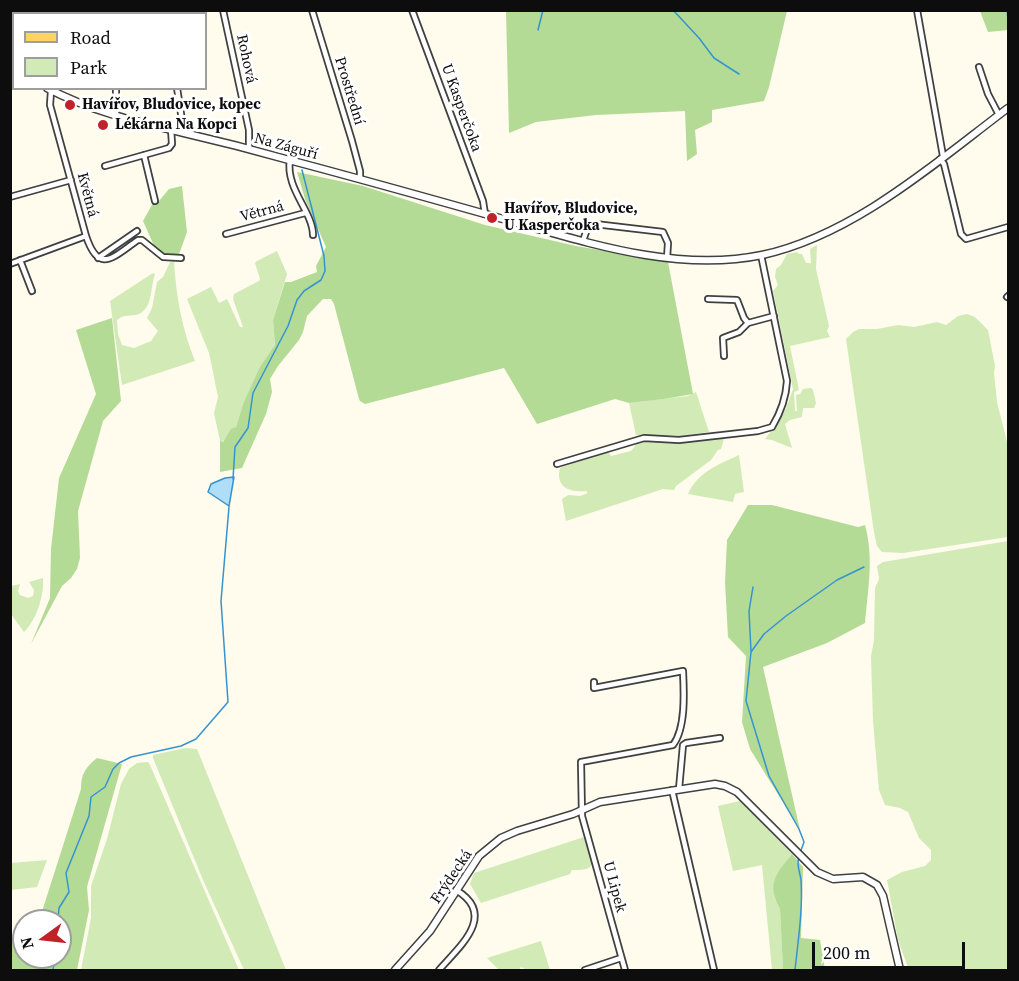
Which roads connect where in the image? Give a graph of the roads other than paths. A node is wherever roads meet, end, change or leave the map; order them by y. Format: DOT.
graph roads {
  1 [pos="223,10"];
  2 [pos="312,10"];
  3 [pos="412,10"];
  4 [pos="917,10"];
  5 [pos="979,67"];
  6 [pos="49,90"];
  7 [pos="116,90"];
  8 [pos="177,90"];
  9 [pos="1008,108"];
  10 [pos="999,115"];
  11 [pos="116,116"];
  12 [pos="171,129"];
  13 [pos="184,133"];
  14 [pos="249,149"];
  15 [pos="144,155"];
  16 [pos="942,157"];
  17 [pos="290,160"];
  18 [pos="105,166"];
  19 [pos="360,179"];
  20 [pos="71,180"];
  21 [pos="10,197"];
  22 [pos="155,201"];
  23 [pos="305,213"];
  24 [pos="485,214"];
  25 [pos="1008,227"];
  26 [pos="137,231"];
  27 [pos="226,234"];
  28 [pos="313,235"];
  29 [pos="86,236"];
  30 [pos="583,241"];
  31 [pos="761,255"];
  32 [pos="98,258"];
  33 [pos="181,258"];
  34 [pos="667,258"];
  35 [pos="20,260"];
  36 [pos="10,264"];
  37 [pos="32,291"];
  38 [pos="708,299"];
  39 [pos="774,316"];
  40 [pos="748,323"];
  41 [pos="724,356"];
  42 [pos="557,464"];
  43 [pos="594,687"];
  44 [pos="720,738"];
  45 [pos="675,790"];
  46 [pos="582,809"];
  47 [pos="456,890"];
  48 [pos="621,958"];
  49 [pos="394,970"];
  50 [pos="439,970"];
  51 [pos="585,970"];
  52 [pos="625,970"];
  53 [pos="714,970"];
  54 [pos="900,970"];
  1 -- 14 [label="street, Rohová"];
  2 -- 19 [label="street, Prostřední"];
  3 -- 24 [label="street, U Kasperčoka"];
  4 -- 16 [label="street"];
  5 -- 10 [label="street"];
  6 -- 11 [label="street, Na Záguří"];
  6 -- 20 [label="street, Květná"];
  7 -- 11 [label="street"];
  8 -- 13 [label="street"];
  9 -- 10 [label="street, Na Záguří"];
  10 -- 16 [label="street, Na Záguří"];
  11 -- 12 [label="street, Na Záguří"];
  12 -- 13 [label="street, Na Záguří"];
  12 -- 15 [label="street"];
  13 -- 14 [label="street, Na Záguří"];
  14 -- 17 [label="street, Na Záguří"];
  15 -- 18 [label="street"];
  15 -- 22 [label="street"];
  16 -- 25 [label="street"];
  16 -- 31 [label="street, Na Záguří"];
  17 -- 19 [label="street, Na Záguří"];
  17 -- 23 [label="street, Větrná"];
  19 -- 24 [label="street, Na Záguří"];
  20 -- 21 [label="street"];
  20 -- 29 [label="street, Květná"];
  23 -- 27 [label="street, Větrná"];
  23 -- 28 [label="street, Větrná"];
  24 -- 30 [label="street, Na Záguří"];
  26 -- 32 [label="street"];
  29 -- 32 [label="street, Květná"];
  29 -- 35 [label="street"];
  30 -- 34 [label="street, Na Záguří"];
  30 -- 34 [label="street"];
  31 -- 34 [label="street, Na Záguří"];
  31 -- 39 [label="street"];
  32 -- 33 [label="street"];
  35 -- 36 [label="street"];
  35 -- 37 [label="street"];
  38 -- 40 [label="street"];
  39 -- 40 [label="street"];
  39 -- 42 [label="street"];
  40 -- 41 [label="street"];
  43 -- 46 [label="street, U Lipek"];
  44 -- 45 [label="street"];
  45 -- 46 [label="street, Frýdecká"];
  45 -- 53 [label="street"];
  45 -- 54 [label="street, Frýdecká"];
  46 -- 47 [label="street, Frýdecká"];
  46 -- 48 [label="street, U Lipek"];
  47 -- 49 [label="street, Frýdecká"];
  47 -- 50 [label="street"];
  48 -- 51 [label="street"];
  48 -- 52 [label="street, U Lipek"];
}
